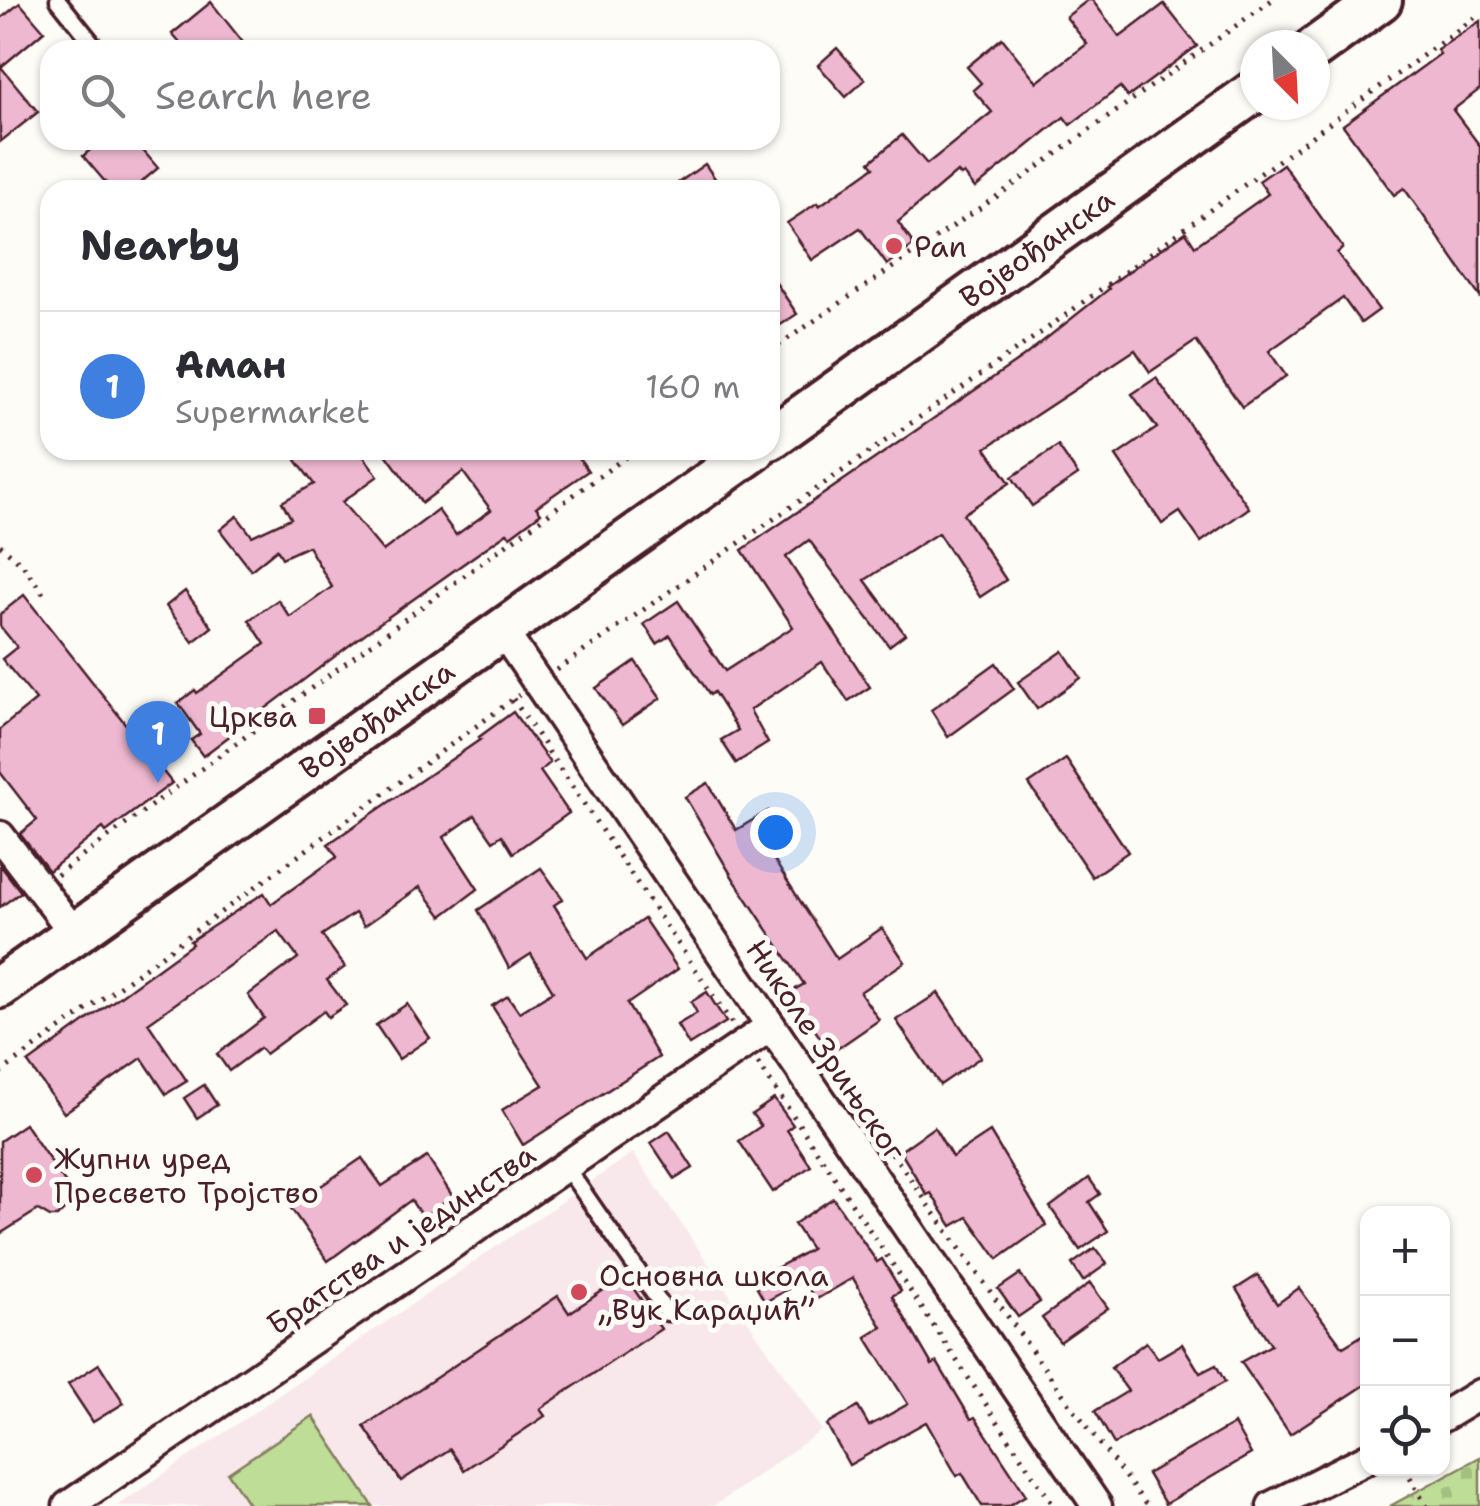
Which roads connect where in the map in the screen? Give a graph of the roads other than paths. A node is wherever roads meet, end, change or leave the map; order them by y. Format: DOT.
graph roads {
  1 [pos="58,0"];
  2 [pos="1381,0"];
  3 [pos="1330,37"];
  4 [pos="90,40"];
  5 [pos="1240,102"];
  6 [pos="780,432"];
  7 [pos="740,460"];
  8 [pos="502,630"];
  9 [pos="0,836"];
  10 [pos="75,934"];
  11 [pos="0,987"];
  12 [pos="771,1026"];
  13 [pos="566,1167"];
  14 [pos="667,1313"];
  15 [pos="1480,1394"];
  16 [pos="1450,1412"];
  17 [pos="1360,1462"];
  18 [pos="68,1506"];
  19 [pos="1096,1506"];
  20 [pos="1272,1506"];
  1 -- 4 [label="lane"];
  2 -- 3 [label="main road"];
  5 -- 6 [label="main road, Војвођанска"];
  7 -- 8 [label="main road, Војвођанска"];
  8 -- 10 [label="main road, Војвођанска"];
  8 -- 12 [label="street, Николе Зрињског"];
  9 -- 10 [label="street"];
  10 -- 11 [label="main road, Војвођанска"];
  12 -- 13 [label="street, Братства и јединства"];
  12 -- 19 [label="street, Николе Зрињског"];
  13 -- 14 [label="lane"];
  13 -- 18 [label="street, Братства и јединства"];
  15 -- 16 [label="street"];
  17 -- 20 [label="street"];
}
